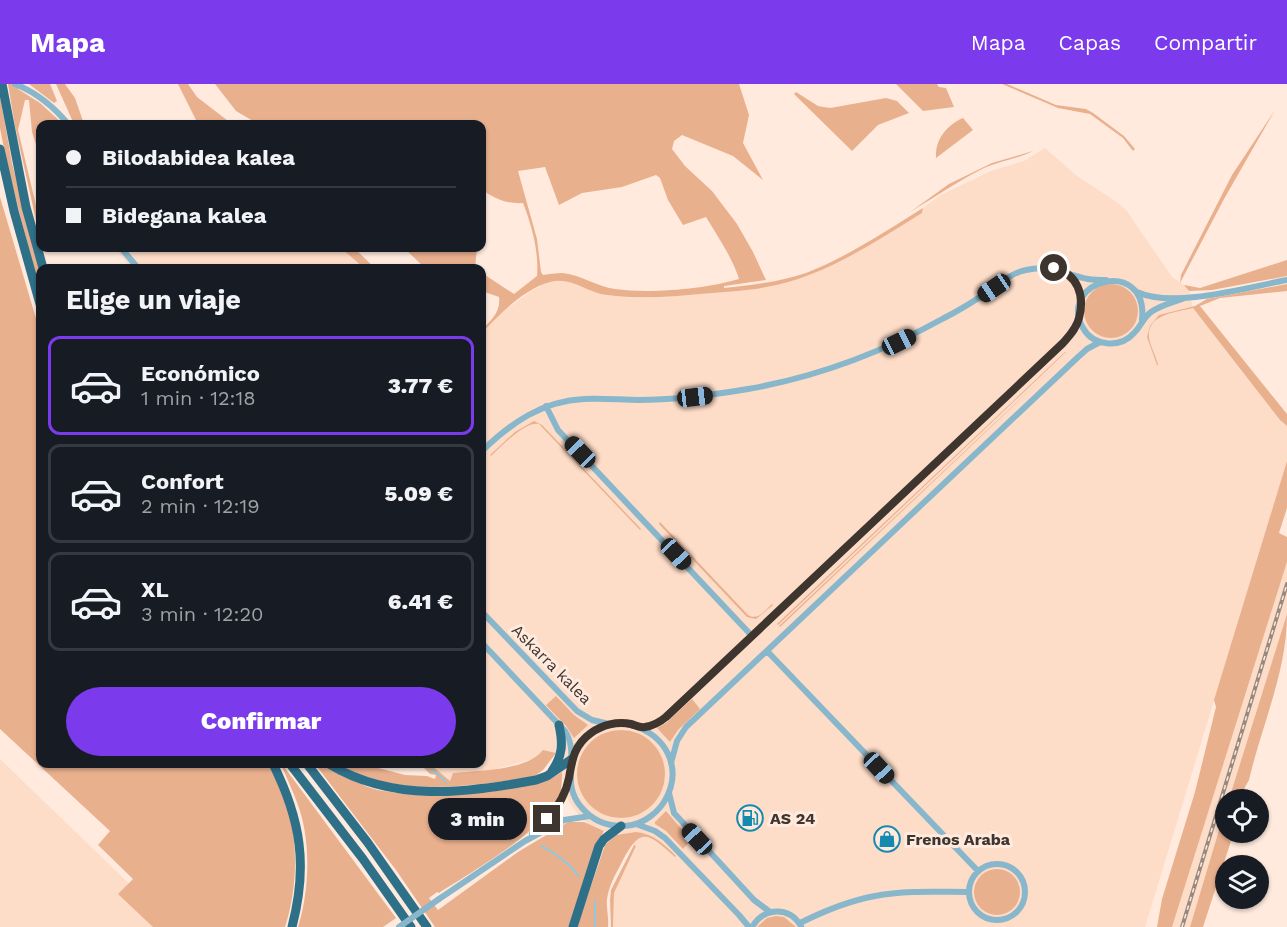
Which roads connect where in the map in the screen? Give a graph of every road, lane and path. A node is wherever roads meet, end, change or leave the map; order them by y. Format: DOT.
graph roads {
  1 [pos="2,84"];
  2 [pos="18,85"];
  3 [pos="65,120"];
  4 [pos="0,149"];
  5 [pos="36,243"];
  6 [pos="124,252"];
  7 [pos="135,264"];
  8 [pos="1067,272"];
  9 [pos="1106,280"];
  10 [pos="1287,280"];
  11 [pos="36,290"];
  12 [pos="1136,292"];
  13 [pos="1185,298"];
  14 [pos="1080,304"];
  15 [pos="1079,318"];
  16 [pos="1142,320"];
  17 [pos="1100,342"];
  18 [pos="546,406"];
  19 [pos="486,448"];
  20 [pos="486,616"];
  21 [pos="752,636"];
  22 [pos="486,646"];
  23 [pos="766,651"];
  24 [pos="609,724"];
  25 [pos="559,725"];
  26 [pos="643,728"];
  27 [pos="572,759"];
  28 [pos="671,763"];
  29 [pos="275,768"];
  30 [pos="293,768"];
  31 [pos="311,768"];
  32 [pos="337,768"];
  33 [pos="547,776"];
  34 [pos="569,778"];
  35 [pos="669,793"];
  36 [pos="590,816"];
  37 [pos="636,824"];
  38 [pos="621,826"];
  39 [pos="525,841"];
  40 [pos="978,871"];
  41 [pos="969,892"];
  42 [pos="770,912"];
  43 [pos="988,918"];
  44 [pos="801,925"];
  45 [pos="292,927"];
  46 [pos="399,927"];
  47 [pos="411,927"];
  48 [pos="427,927"];
  49 [pos="573,927"];
  50 [pos="750,927"];
  51 [pos="986,927"];
  1 -- 5 [label="highway"];
  2 -- 3 [label="street"];
  4 -- 11 [label="highway"];
  6 -- 7 [label="street"];
  8 -- 9 [label="street"];
  8 -- 14 [label="street"];
  8 -- 18 [label="street"];
  9 -- 12 [label="street"];
  9 -- 14 [label="street"];
  10 -- 13 [label="street"];
  12 -- 13 [label="street"];
  12 -- 16 [label="street"];
  13 -- 16 [label="street"];
  14 -- 15 [label="street"];
  15 -- 17 [label="street"];
  15 -- 21 [label="street"];
  16 -- 17 [label="street"];
  17 -- 23 [label="street"];
  18 -- 19 [label="street"];
  18 -- 21 [label="street"];
  20 -- 24 [label="street, Askarra kalea"];
  21 -- 26 [label="street"];
  22 -- 25 [label="street"];
  23 -- 28 [label="street"];
  23 -- 40 [label="street"];
  24 -- 26 [label="street"];
  24 -- 27 [label="street"];
  25 -- 27 [label="street"];
  25 -- 33 [label="highway"];
  26 -- 28 [label="street"];
  27 -- 33 [label="highway"];
  27 -- 34 [label="street"];
  28 -- 35 [label="street"];
  29 -- 45 [label="highway"];
  30 -- 47 [label="highway"];
  31 -- 48 [label="highway"];
  32 -- 33 [label="highway"];
  34 -- 36 [label="street"];
  34 -- 39 [label="street"];
  35 -- 37 [label="street"];
  35 -- 42 [label="street"];
  36 -- 38 [label="street"];
  36 -- 39 [label="street"];
  37 -- 38 [label="street"];
  37 -- 50 [label="street"];
  38 -- 49 [label="highway"];
  39 -- 46 [label="street, bridge"];
  40 -- 41 [label="street"];
  40 -- 43 [label="street"];
  41 -- 43 [label="street"];
  41 -- 44 [label="street"];
  42 -- 44 [label="street"];
  42 -- 50 [label="street"];
  43 -- 51 [label="street"];
}
